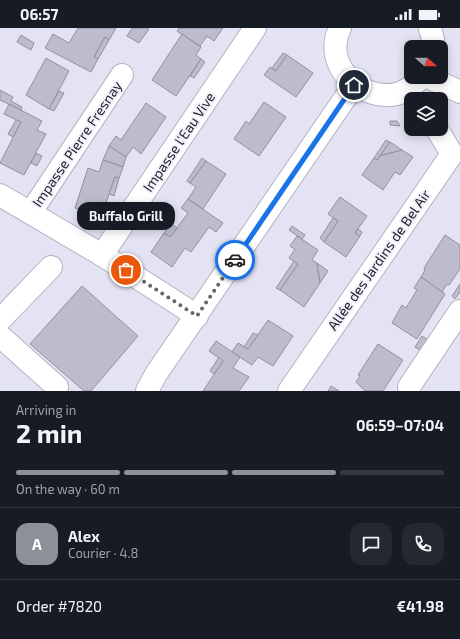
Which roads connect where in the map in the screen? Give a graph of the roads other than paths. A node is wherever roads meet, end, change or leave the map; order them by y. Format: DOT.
graph roads {
  1 [pos="255,28"];
  2 [pos="340,28"];
  3 [pos="430,28"];
  4 [pos="433,40"];
  5 [pos="122,75"];
  6 [pos="354,85"];
  7 [pos="420,85"];
  8 [pos="460,92"];
  9 [pos="441,136"];
  10 [pos="456,160"];
  11 [pos="0,195"];
  12 [pos="31,212"];
  13 [pos="102,255"];
  14 [pos="51,267"];
  15 [pos="460,311"];
  16 [pos="197,316"];
  17 [pos="0,320"];
  18 [pos="0,336"];
  19 [pos="151,382"];
  20 [pos="57,386"];
  21 [pos="409,387"];
  22 [pos="136,391"];
  23 [pos="289,391"];
  1 -- 13 [label="street, Impasse l'Eau Vive"];
  2 -- 6 [label="street"];
  3 -- 4 [label="street"];
  5 -- 12 [label="street, Impasse Pierre Fresnay"];
  6 -- 7 [label="street"];
  6 -- 16 [label="street"];
  7 -- 8 [label="street"];
  9 -- 10 [label="street, Allée des Jardins de Bel Air"];
  10 -- 23 [label="street, Allée des Jardins de Bel Air"];
  11 -- 12 [label="street"];
  12 -- 13 [label="street"];
  13 -- 16 [label="street"];
  14 -- 17 [label="street"];
  15 -- 21 [label="street"];
  16 -- 19 [label="street"];
  18 -- 20 [label="street"];
  19 -- 22 [label="street"];
}
